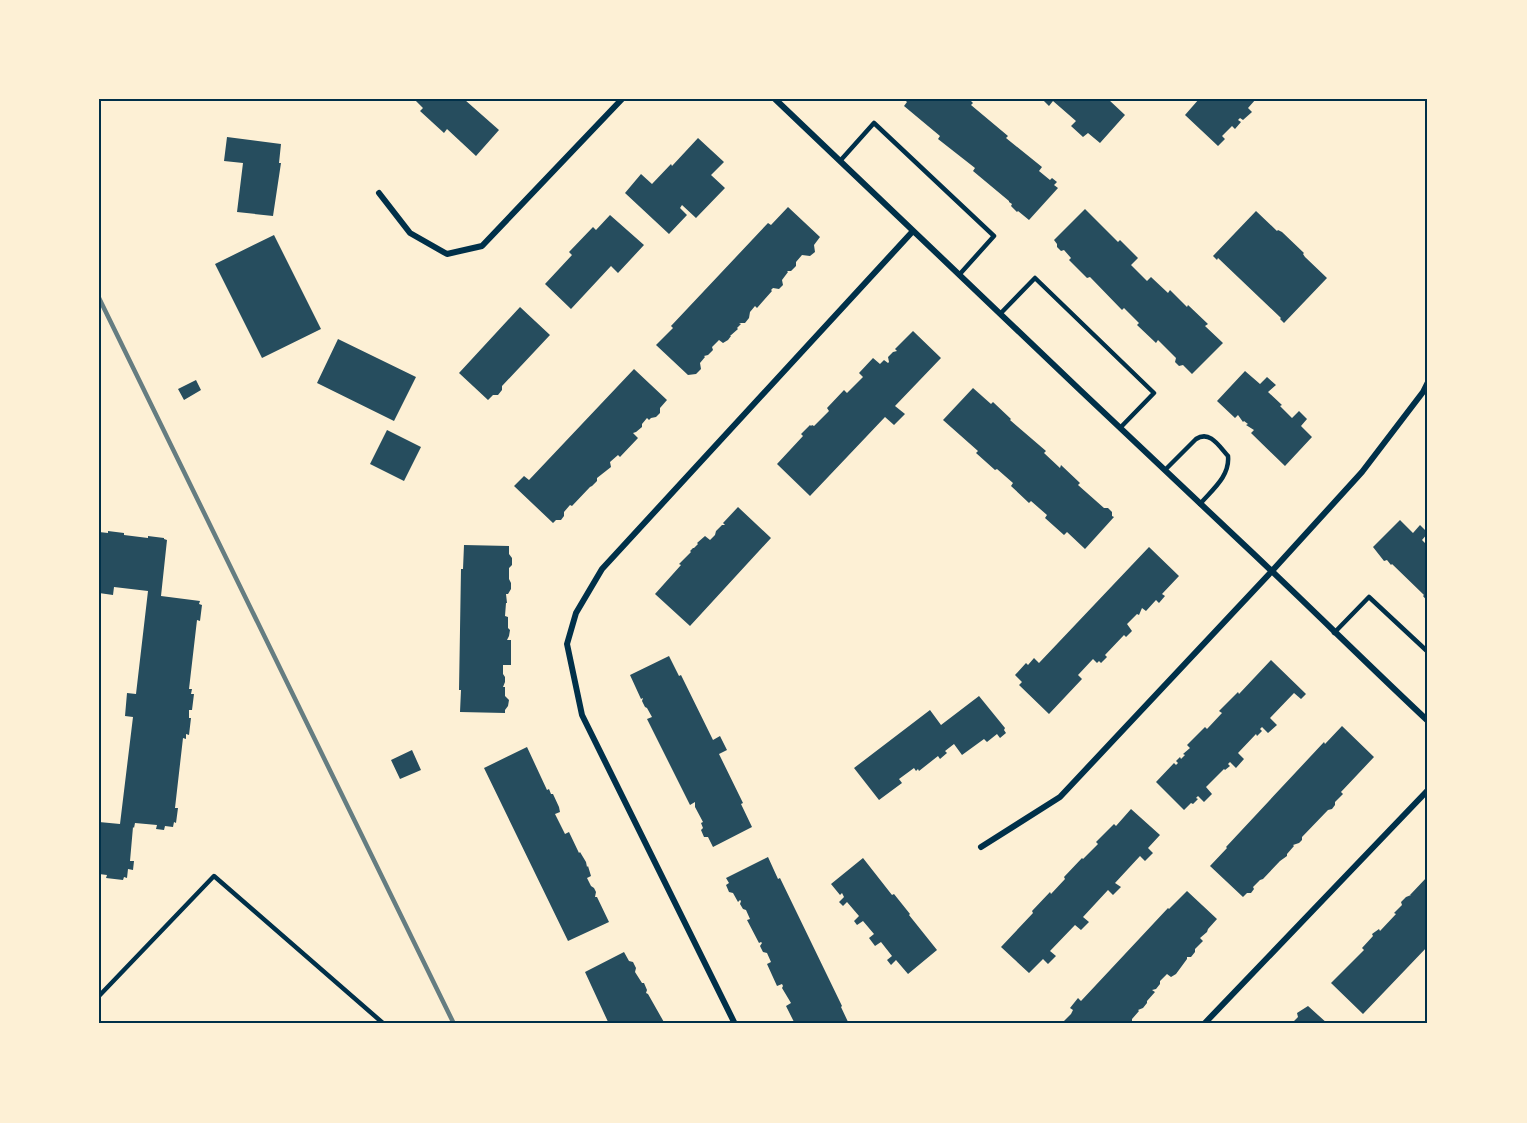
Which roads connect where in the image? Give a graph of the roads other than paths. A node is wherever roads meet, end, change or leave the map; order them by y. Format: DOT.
graph roads {
  1 [pos="622,99"];
  2 [pos="775,99"];
  3 [pos="840,161"];
  4 [pos="379,194"];
  5 [pos="913,231"];
  6 [pos="959,275"];
  7 [pos="1000,314"];
  8 [pos="1428,382"];
  9 [pos="1120,428"];
  10 [pos="1165,470"];
  11 [pos="1200,504"];
  12 [pos="1272,572"];
  13 [pos="1334,633"];
  14 [pos="1428,652"];
  15 [pos="1428,721"];
  16 [pos="1428,790"];
  17 [pos="981,847"];
  18 [pos="99,996"];
  19 [pos="384,1024"];
  20 [pos="735,1024"];
  21 [pos="1204,1024"];
  1 -- 4 [label="street"];
  2 -- 3 [label="street"];
  3 -- 5 [label="street"];
  3 -- 6 [label="lane"];
  5 -- 6 [label="street"];
  5 -- 20 [label="street"];
  6 -- 7 [label="street"];
  7 -- 9 [label="street"];
  7 -- 9 [label="lane"];
  8 -- 12 [label="street"];
  9 -- 10 [label="street"];
  10 -- 11 [label="street"];
  10 -- 11 [label="lane"];
  11 -- 12 [label="street"];
  12 -- 13 [label="street"];
  12 -- 17 [label="street"];
  13 -- 14 [label="lane"];
  13 -- 15 [label="street"];
  16 -- 21 [label="street"];
  18 -- 19 [label="lane"];
}
